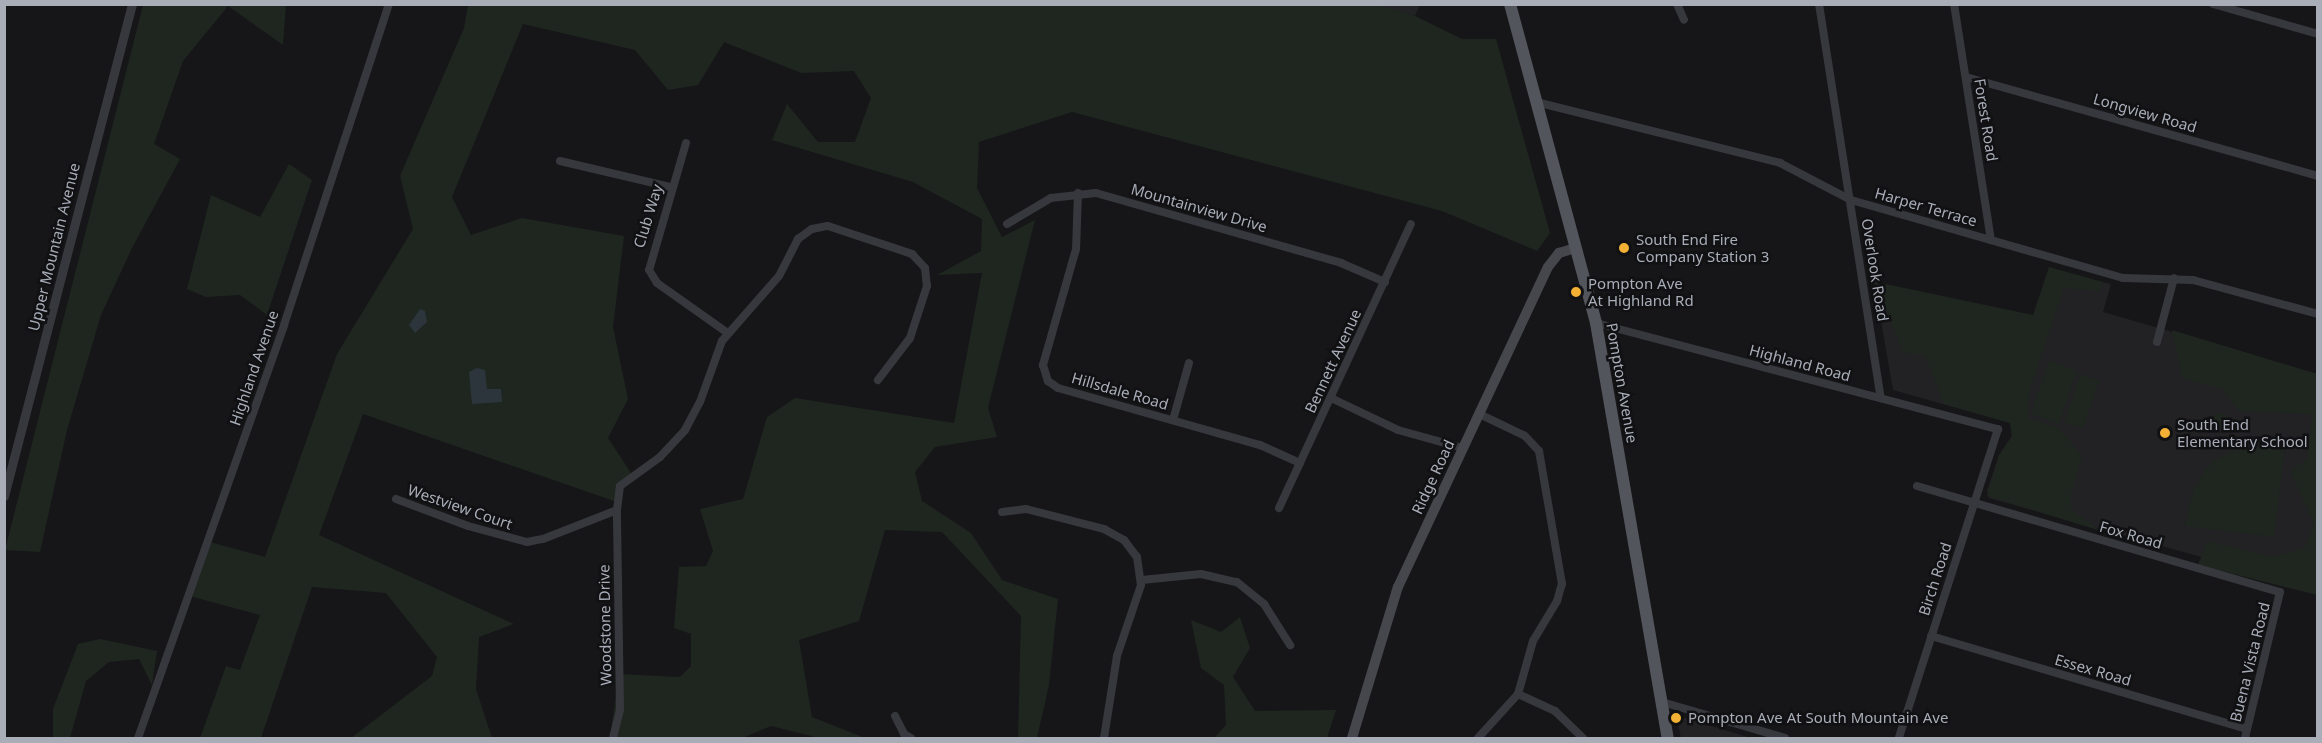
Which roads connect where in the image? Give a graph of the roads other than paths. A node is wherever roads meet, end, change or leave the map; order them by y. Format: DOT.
graph roads {
  1 [pos="132,4"];
  2 [pos="389,4"];
  3 [pos="1510,4"];
  4 [pos="1677,4"];
  5 [pos="1819,4"];
  6 [pos="1954,4"];
  7 [pos="2213,4"];
  8 [pos="1684,20"];
  9 [pos="2318,34"];
  10 [pos="1966,76"];
  11 [pos="1534,101"];
  12 [pos="686,143"];
  13 [pos="560,161"];
  14 [pos="2318,176"];
  15 [pos="671,187"];
  16 [pos="1078,193"];
  17 [pos="1851,200"];
  18 [pos="1007,224"];
  19 [pos="1412,224"];
  20 [pos="1991,240"];
  21 [pos="1575,248"];
  22 [pos="2174,278"];
  23 [pos="1385,282"];
  24 [pos="2318,314"];
  25 [pos="1596,323"];
  26 [pos="728,333"];
  27 [pos="2157,342"];
  28 [pos="1189,363"];
  29 [pos="878,380"];
  30 [pos="1331,398"];
  31 [pos="1881,398"];
  32 [pos="1479,414"];
  33 [pos="1173,420"];
  34 [pos="1998,429"];
  35 [pos="1463,448"];
  36 [pos="1300,463"];
  37 [pos="1917,486"];
  38 [pos="4,496"];
  39 [pos="396,500"];
  40 [pos="1974,504"];
  41 [pos="1279,508"];
  42 [pos="617,510"];
  43 [pos="1002,513"];
  44 [pos="1142,580"];
  45 [pos="2280,592"];
  46 [pos="1932,636"];
  47 [pos="1290,645"];
  48 [pos="1518,694"];
  49 [pos="1662,702"];
  50 [pos="895,716"];
  51 [pos="2247,729"];
  52 [pos="138,738"];
  53 [pos="613,738"];
  54 [pos="911,738"];
  55 [pos="1104,738"];
  56 [pos="1352,738"];
  57 [pos="1478,738"];
  58 [pos="1583,738"];
  59 [pos="1668,738"];
  60 [pos="1785,738"];
  61 [pos="1899,738"];
  62 [pos="2245,738"];
  1 -- 38 [label="street, Upper Mountain Avenue"];
  2 -- 52 [label="street, Highland Avenue"];
  3 -- 11 [label="main road, Pompton Avenue"];
  4 -- 8 [label="street"];
  5 -- 17 [label="street, Overlook Road"];
  6 -- 10 [label="street, Forest Road"];
  7 -- 9 [label="street"];
  10 -- 14 [label="street, Longview Road"];
  10 -- 20 [label="street, Forest Road"];
  11 -- 17 [label="street, Harper Terrace"];
  11 -- 21 [label="main road, Pompton Avenue"];
  12 -- 15 [label="street, Club Way"];
  13 -- 15 [label="street"];
  15 -- 26 [label="street, Club Way"];
  16 -- 18 [label="street, Mountainview Drive"];
  16 -- 23 [label="street, Mountainview Drive"];
  16 -- 33 [label="street, Hillsdale Road"];
  17 -- 20 [label="street, Harper Terrace"];
  17 -- 31 [label="street, Overlook Road"];
  19 -- 23 [label="street, Bennett Avenue"];
  20 -- 22 [label="street, Harper Terrace"];
  21 -- 25 [label="main road, Pompton Avenue"];
  21 -- 32 [label="main road, Ridge Road"];
  22 -- 24 [label="street, Harper Terrace"];
  22 -- 27 [label="street"];
  23 -- 30 [label="street, Bennett Avenue"];
  25 -- 31 [label="street, Highland Road"];
  25 -- 49 [label="main road, Pompton Avenue"];
  26 -- 29 [label="street, Woodstone Drive"];
  26 -- 42 [label="street, Woodstone Drive"];
  28 -- 33 [label="street"];
  30 -- 35 [label="street"];
  30 -- 36 [label="street, Bennett Avenue"];
  31 -- 34 [label="street, Highland Road"];
  32 -- 35 [label="main road, Ridge Road"];
  32 -- 48 [label="street"];
  33 -- 36 [label="street, Hillsdale Road"];
  34 -- 40 [label="street, Birch Road"];
  35 -- 56 [label="main road, Ridge Road"];
  36 -- 41 [label="street, Bennett Avenue"];
  37 -- 40 [label="street, Fox Road"];
  39 -- 42 [label="street, Westview Court"];
  40 -- 45 [label="street, Fox Road"];
  40 -- 46 [label="street, Birch Road"];
  42 -- 53 [label="street, Woodstone Drive"];
  43 -- 44 [label="street"];
  44 -- 47 [label="street"];
  44 -- 55 [label="street"];
  45 -- 51 [label="street, Buena Vista Road"];
  46 -- 51 [label="street, Essex Road"];
  46 -- 61 [label="street, Birch Road"];
  48 -- 57 [label="street"];
  48 -- 58 [label="street"];
  49 -- 59 [label="main road, Pompton Avenue"];
  49 -- 60 [label="street"];
  50 -- 54 [label="street"];
  51 -- 62 [label="street, Buena Vista Road"];
}
